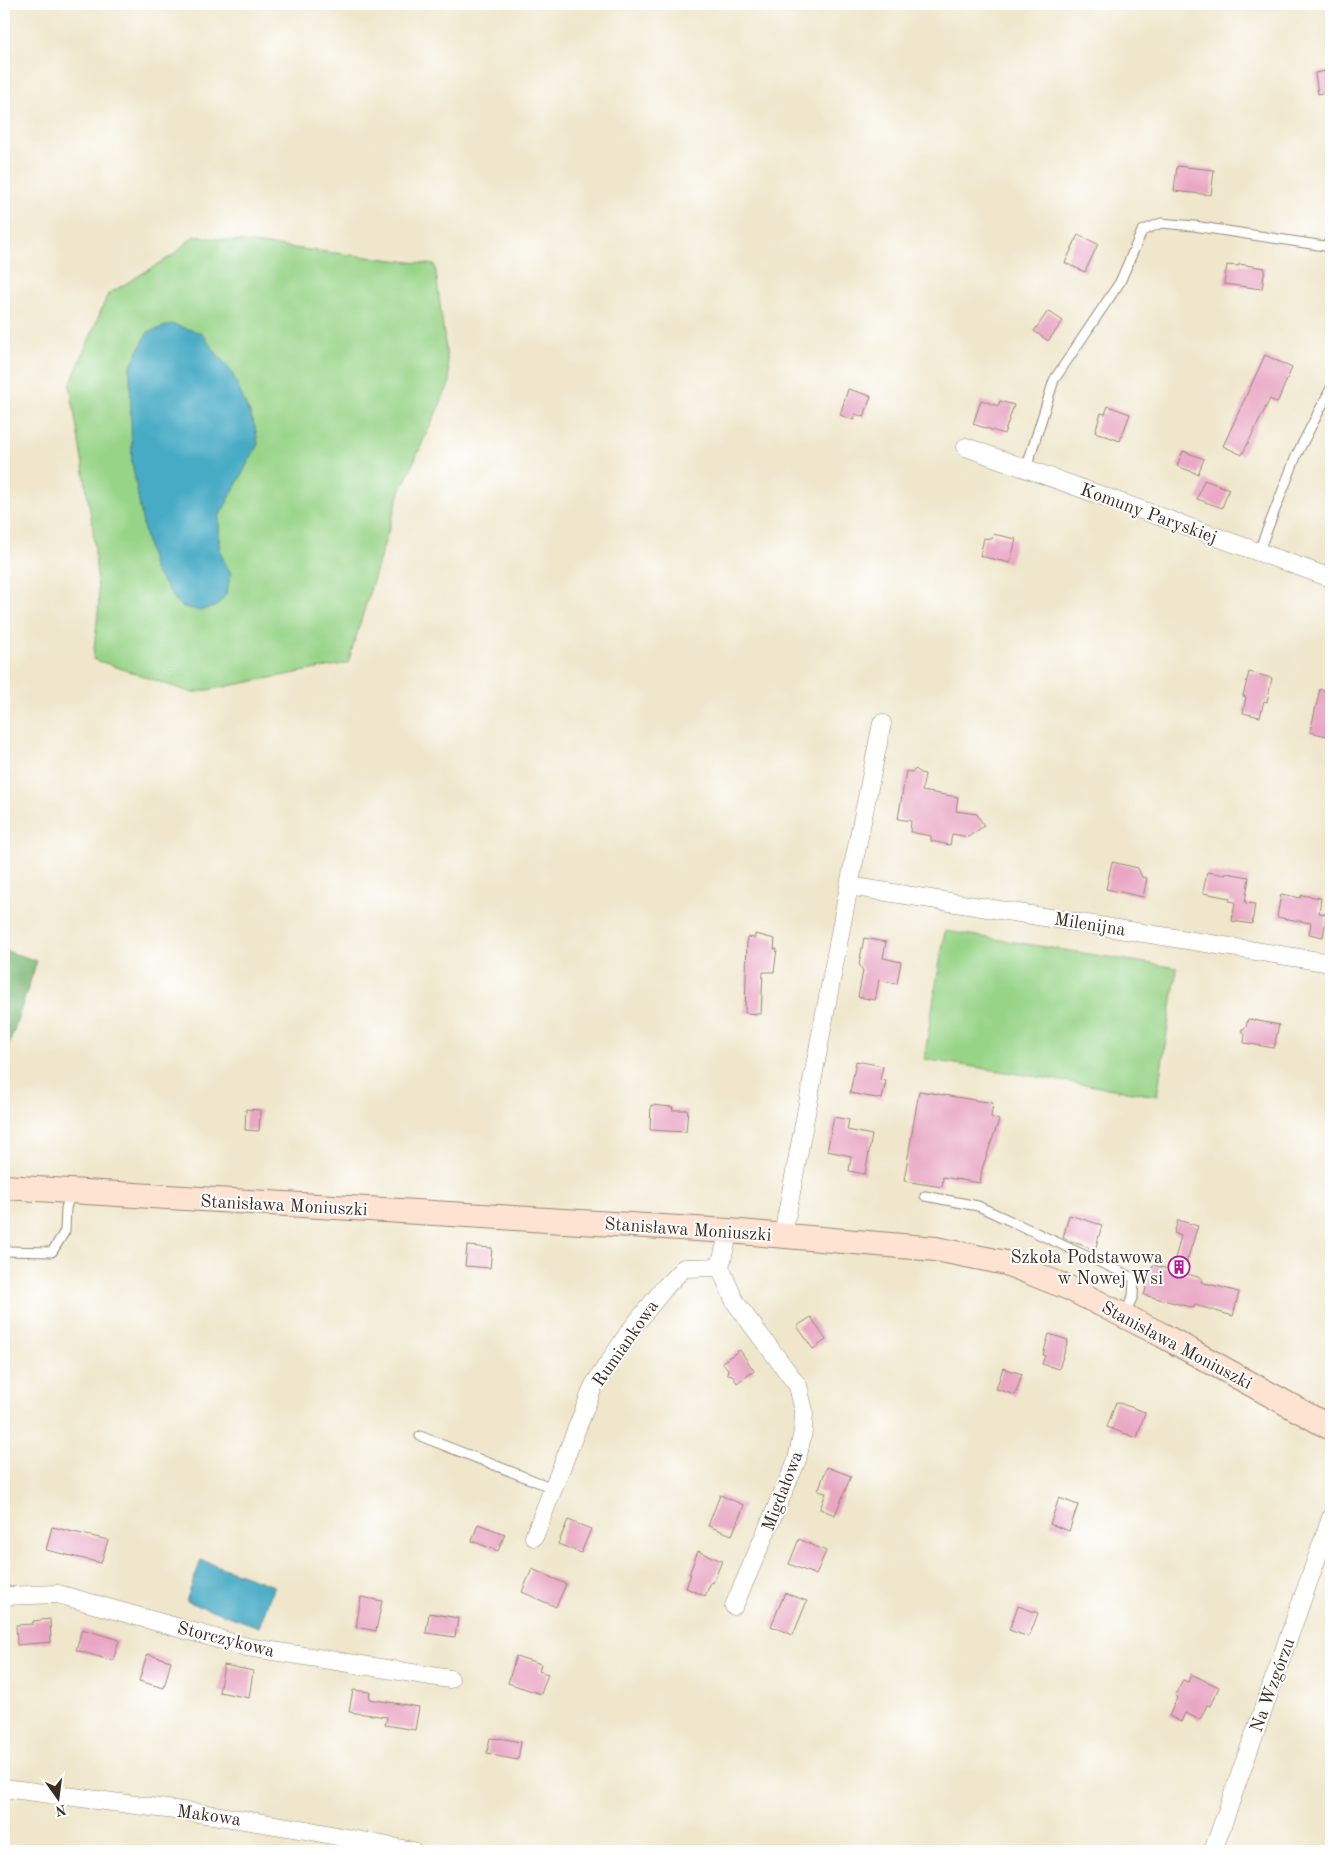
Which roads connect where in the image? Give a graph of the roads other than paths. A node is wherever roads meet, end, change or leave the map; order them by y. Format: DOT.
graph roads {
  1 [pos="1331,247"];
  2 [pos="1331,388"];
  3 [pos="966,447"];
  4 [pos="1026,469"];
  5 [pos="1258,552"];
  6 [pos="1331,578"];
  7 [pos="882,723"];
  8 [pos="849,886"];
  9 [pos="1331,963"];
  10 [pos="4,1187"];
  11 [pos="71,1192"];
  12 [pos="925,1196"];
  13 [pos="729,1231"];
  14 [pos="782,1235"];
  15 [pos="4,1251"];
  16 [pos="720,1267"];
  17 [pos="1124,1316"];
  18 [pos="1331,1428"];
  19 [pos="420,1436"];
  20 [pos="553,1488"];
  21 [pos="1331,1518"];
  22 [pos="534,1537"];
  23 [pos="4,1596"];
  24 [pos="734,1606"];
  25 [pos="450,1680"];
  26 [pos="4,1788"];
  27 [pos="413,1851"];
  28 [pos="1212,1851"];
  1 -- 4 [label="lane"];
  2 -- 5 [label="lane"];
  3 -- 4 [label="street, Komuny Paryskiej"];
  4 -- 5 [label="street, Komuny Paryskiej"];
  5 -- 6 [label="street, Komuny Paryskiej"];
  7 -- 8 [label="street"];
  8 -- 9 [label="street, Milenijna"];
  8 -- 14 [label="street"];
  10 -- 11 [label="main road, Stanisława Moniuszki"];
  11 -- 13 [label="main road, Stanisława Moniuszki"];
  11 -- 15 [label="lane"];
  12 -- 17 [label="lane"];
  13 -- 14 [label="main road, Stanisława Moniuszki"];
  13 -- 16 [label="street"];
  14 -- 17 [label="main road, Stanisława Moniuszki"];
  16 -- 20 [label="street, Rumiankowa"];
  16 -- 24 [label="street, Migdałowa"];
  17 -- 18 [label="main road, Stanisława Moniuszki"];
  19 -- 20 [label="lane"];
  20 -- 22 [label="street, Rumiankowa"];
  21 -- 28 [label="street, Na Wzgórzu"];
  23 -- 25 [label="street, Storczykowa"];
  26 -- 27 [label="street, Makowa"];
}
